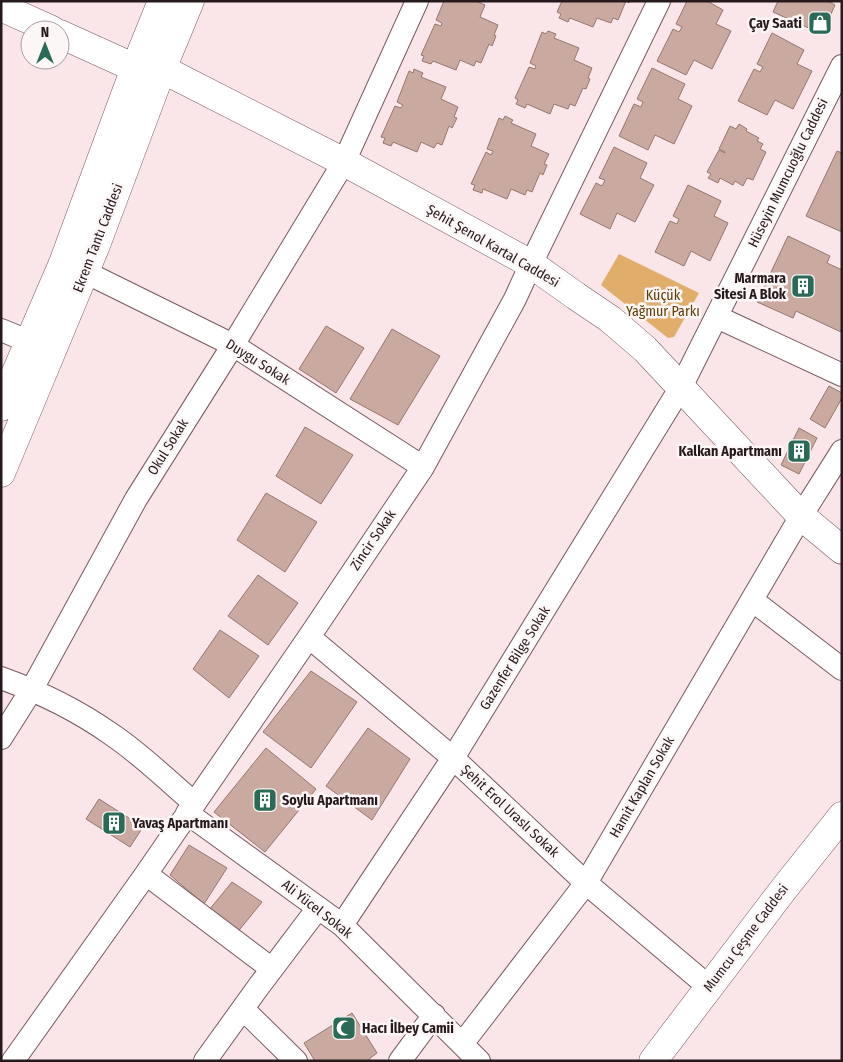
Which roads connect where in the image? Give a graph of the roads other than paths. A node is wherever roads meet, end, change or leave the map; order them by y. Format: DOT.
graph roads {
  1 [pos="162,1"];
  2 [pos="190,1"];
  3 [pos="417,1"];
  4 [pos="659,1"];
  5 [pos="1,7"];
  6 [pos="30,20"];
  7 [pos="70,38"];
  8 [pos="842,66"];
  9 [pos="151,72"];
  10 [pos="344,162"];
  11 [pos="531,264"];
  12 [pos="74,267"];
  13 [pos="717,317"];
  14 [pos="1,330"];
  15 [pos="30,342"];
  16 [pos="233,345"];
  17 [pos="842,375"];
  18 [pos="681,388"];
  19 [pos="1,407"];
  20 [pos="842,451"];
  21 [pos="423,466"];
  22 [pos="1,473"];
  23 [pos="802,516"];
  24 [pos="842,550"];
  25 [pos="752,600"];
  26 [pos="309,637"];
  27 [pos="842,669"];
  28 [pos="1,678"];
  29 [pos="32,690"];
  30 [pos="1,738"];
  31 [pos="453,758"];
  32 [pos="191,808"];
  33 [pos="842,816"];
  34 [pos="146,874"];
  35 [pos="586,883"];
  36 [pos="318,908"];
  37 [pos="342,925"];
  38 [pos="272,969"];
  39 [pos="709,987"];
  40 [pos="243,1009"];
  41 [pos="434,1015"];
  42 [pos="462,1044"];
  43 [pos="13,1061"];
  44 [pos="205,1061"];
  45 [pos="296,1061"];
  46 [pos="400,1061"];
  47 [pos="479,1061"];
  48 [pos="653,1061"];
  1 -- 9 [label="street, Ekrem Tantı Caddesi"];
  2 -- 9 [label="street, Ekrem Tantı Caddesi"];
  3 -- 10 [label="street, Okul Sokak"];
  4 -- 11 [label="street, Zincir Sokak"];
  5 -- 6 [label="street"];
  7 -- 9 [label="street, Şehit Şenol Kartal Caddesi"];
  8 -- 13 [label="street, Hüseyin Mumcuoğlu Caddesi"];
  9 -- 10 [label="street, Şehit Şenol Kartal Caddesi"];
  9 -- 12 [label="street, Ekrem Tantı Caddesi"];
  10 -- 11 [label="street, Şehit Şenol Kartal Caddesi"];
  10 -- 16 [label="street, Okul Sokak"];
  11 -- 18 [label="street, Şehit Şenol Kartal Caddesi"];
  11 -- 21 [label="street, Zincir Sokak"];
  12 -- 15 [label="street, Ekrem Tantı Caddesi"];
  12 -- 16 [label="street, Duygu Sokak"];
  12 -- 22 [label="street, Ekrem Tantı Caddesi"];
  13 -- 17 [label="street"];
  13 -- 18 [label="street, Hüseyin Mumcuoğlu Caddesi"];
  14 -- 15 [label="street"];
  15 -- 19 [label="street, Ekrem Tantı Caddesi"];
  16 -- 21 [label="street, Duygu Sokak"];
  16 -- 29 [label="street, Okul Sokak"];
  18 -- 23 [label="street, Şehit Şenol Kartal Caddesi"];
  18 -- 31 [label="street, Gazenfer Bilge Sokak"];
  20 -- 23 [label="street, Hamit Kaplan Sokak"];
  21 -- 26 [label="street, Zincir Sokak"];
  23 -- 24 [label="street, Şehit Şenol Kartal Caddesi"];
  23 -- 25 [label="street, Hamit Kaplan Sokak"];
  25 -- 27 [label="street"];
  25 -- 35 [label="street, Hamit Kaplan Sokak"];
  26 -- 31 [label="street, Şehit Erol Uraslı Sokak"];
  26 -- 32 [label="street, Zincir Sokak"];
  28 -- 29 [label="street, Ali Yücel Sokak"];
  29 -- 30 [label="street, Okul Sokak"];
  29 -- 32 [label="street, Ali Yücel Sokak"];
  31 -- 35 [label="street, Şehit Erol Uraslı Sokak"];
  31 -- 37 [label="street, Gazenfer Bilge Sokak"];
  32 -- 34 [label="street, Zincir Sokak"];
  32 -- 36 [label="street, Ali Yücel Sokak"];
  33 -- 39 [label="street, Mumcu Çeşme Caddesi"];
  34 -- 38 [label="street"];
  34 -- 43 [label="street, Zincir Sokak"];
  35 -- 39 [label="street, Şehit Erol Uraslı Sokak"];
  35 -- 42 [label="street, Hamit Kaplan Sokak"];
  36 -- 37 [label="street, Ali Yücel Sokak"];
  36 -- 38 [label="street"];
  37 -- 41 [label="street, Ali Yücel Sokak"];
  38 -- 40 [label="street"];
  39 -- 48 [label="street, Mumcu Çeşme Caddesi"];
  40 -- 44 [label="street"];
  40 -- 45 [label="street"];
  41 -- 42 [label="street, Ali Yücel Sokak"];
  41 -- 46 [label="street"];
  42 -- 47 [label="street, Ali Yücel Sokak"];
}
